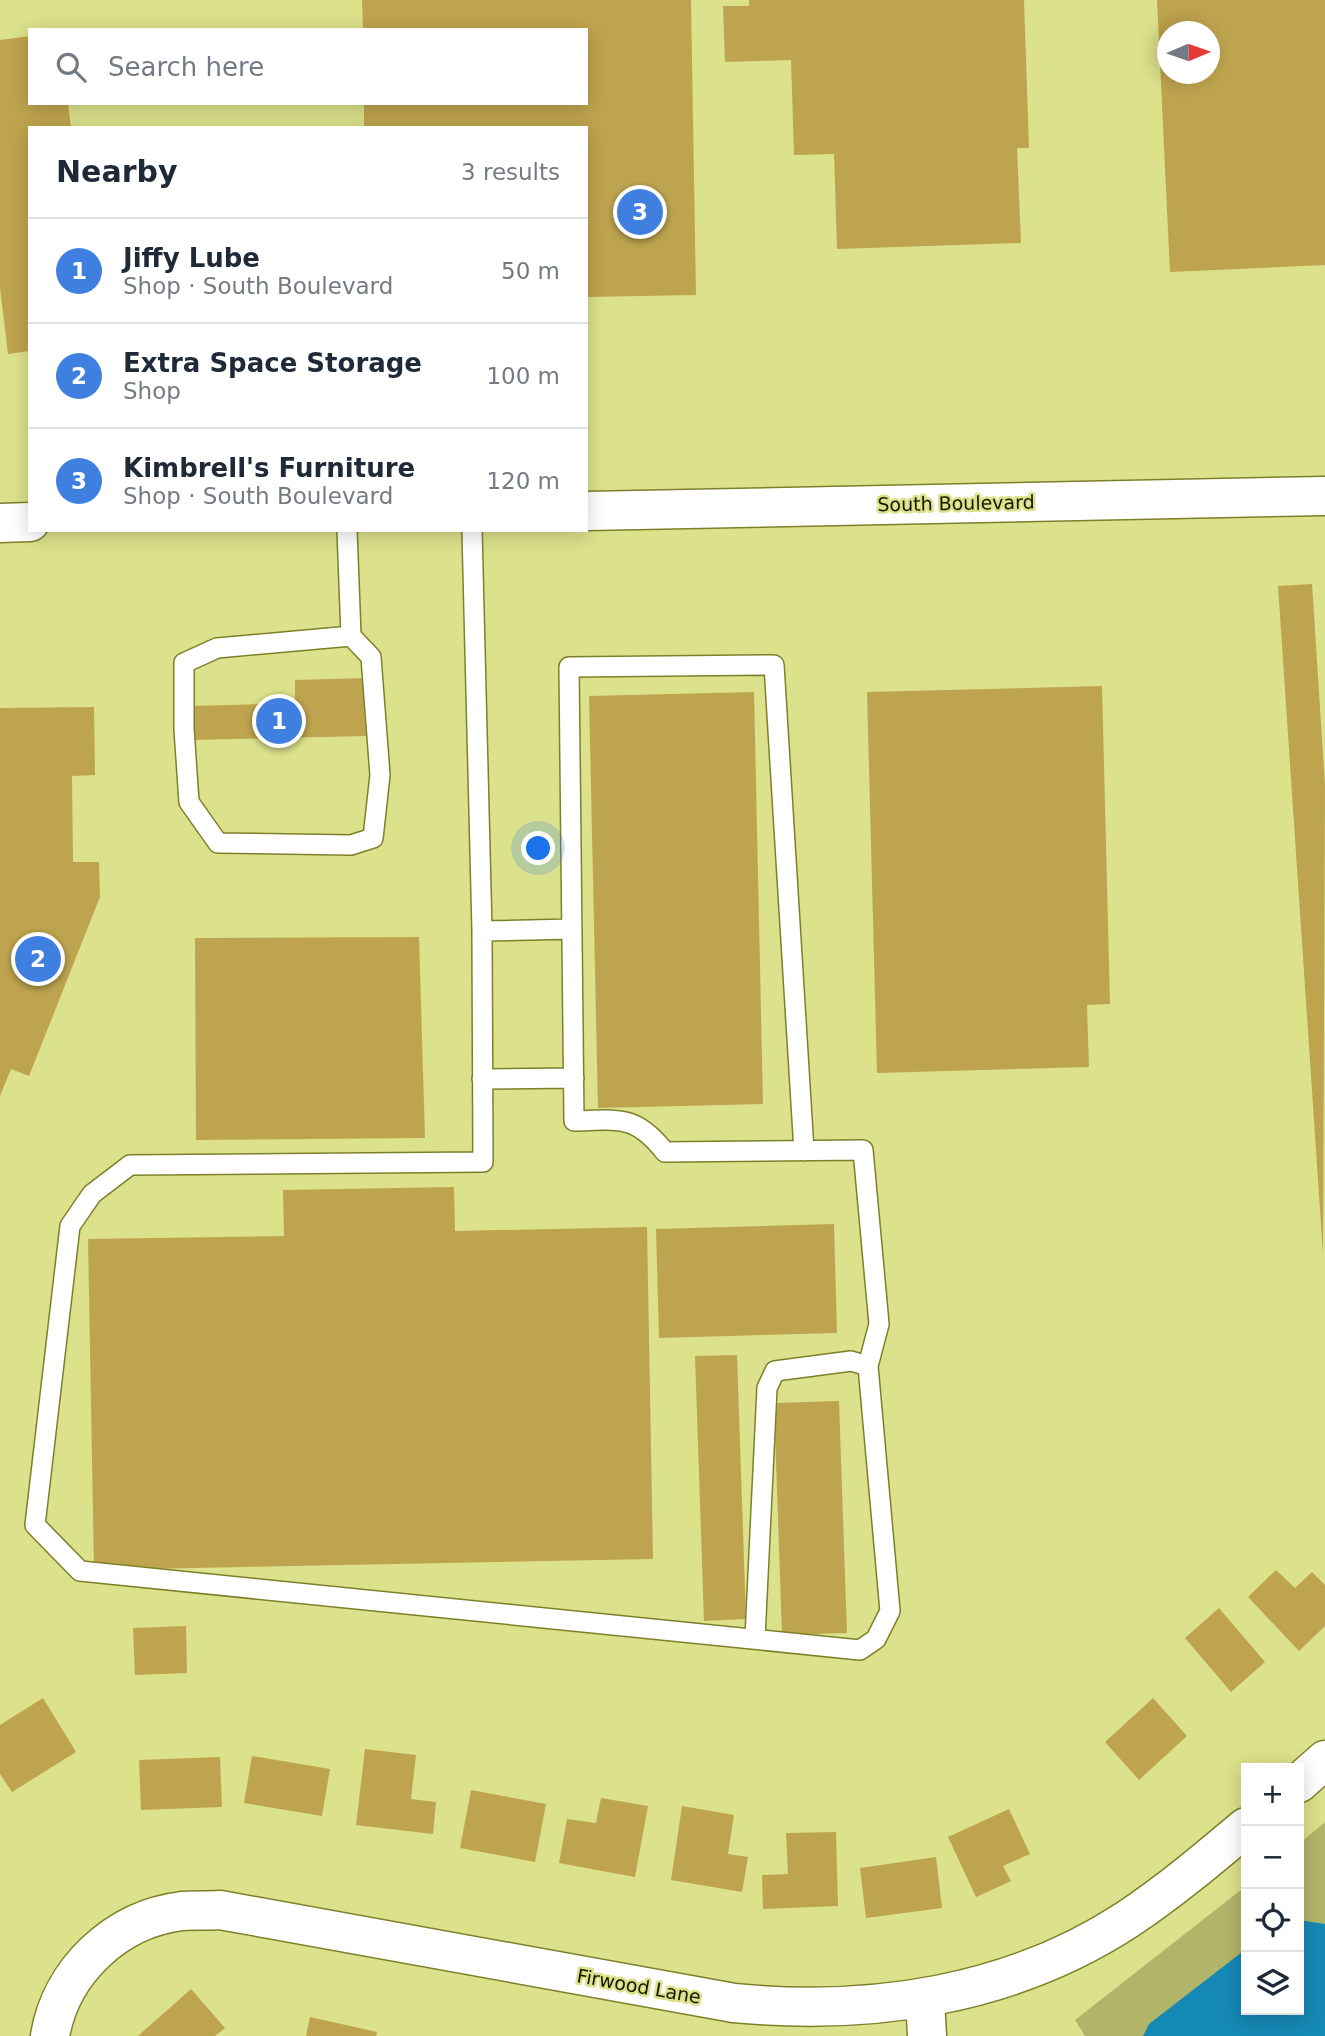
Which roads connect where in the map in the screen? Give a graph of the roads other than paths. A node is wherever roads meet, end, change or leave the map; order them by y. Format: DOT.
graph roads {
  1 [pos="1325,496"];
  2 [pos="588,511"];
  3 [pos="28,522"];
  4 [pos="0,523"];
  5 [pos="347,532"];
  6 [pos="472,532"];
  7 [pos="351,636"];
  8 [pos="572,929"];
  9 [pos="482,931"];
  10 [pos="574,1077"];
  11 [pos="482,1079"];
  12 [pos="804,1151"];
  13 [pos="868,1366"];
  14 [pos="755,1638"];
  15 [pos="1325,1760"];
  16 [pos="1304,1779"];
  17 [pos="1241,1831"];
  18 [pos="926,2017"];
  19 [pos="50,2036"];
  1 -- 2 [label="street, South Boulevard"];
  3 -- 4 [label="street"];
  5 -- 7 [label="lane"];
  6 -- 9 [label="lane"];
  7 -- 7 [label="lane"];
  8 -- 9 [label="lane"];
  8 -- 10 [label="lane"];
  8 -- 12 [label="lane"];
  9 -- 11 [label="lane"];
  10 -- 11 [label="lane"];
  10 -- 12 [label="lane"];
  11 -- 14 [label="lane"];
  12 -- 13 [label="lane"];
  13 -- 14 [label="lane"];
  13 -- 14 [label="lane"];
  15 -- 16 [label="street"];
  17 -- 18 [label="street, Firwood Lane"];
  18 -- 19 [label="street, Firwood Lane"];
}
